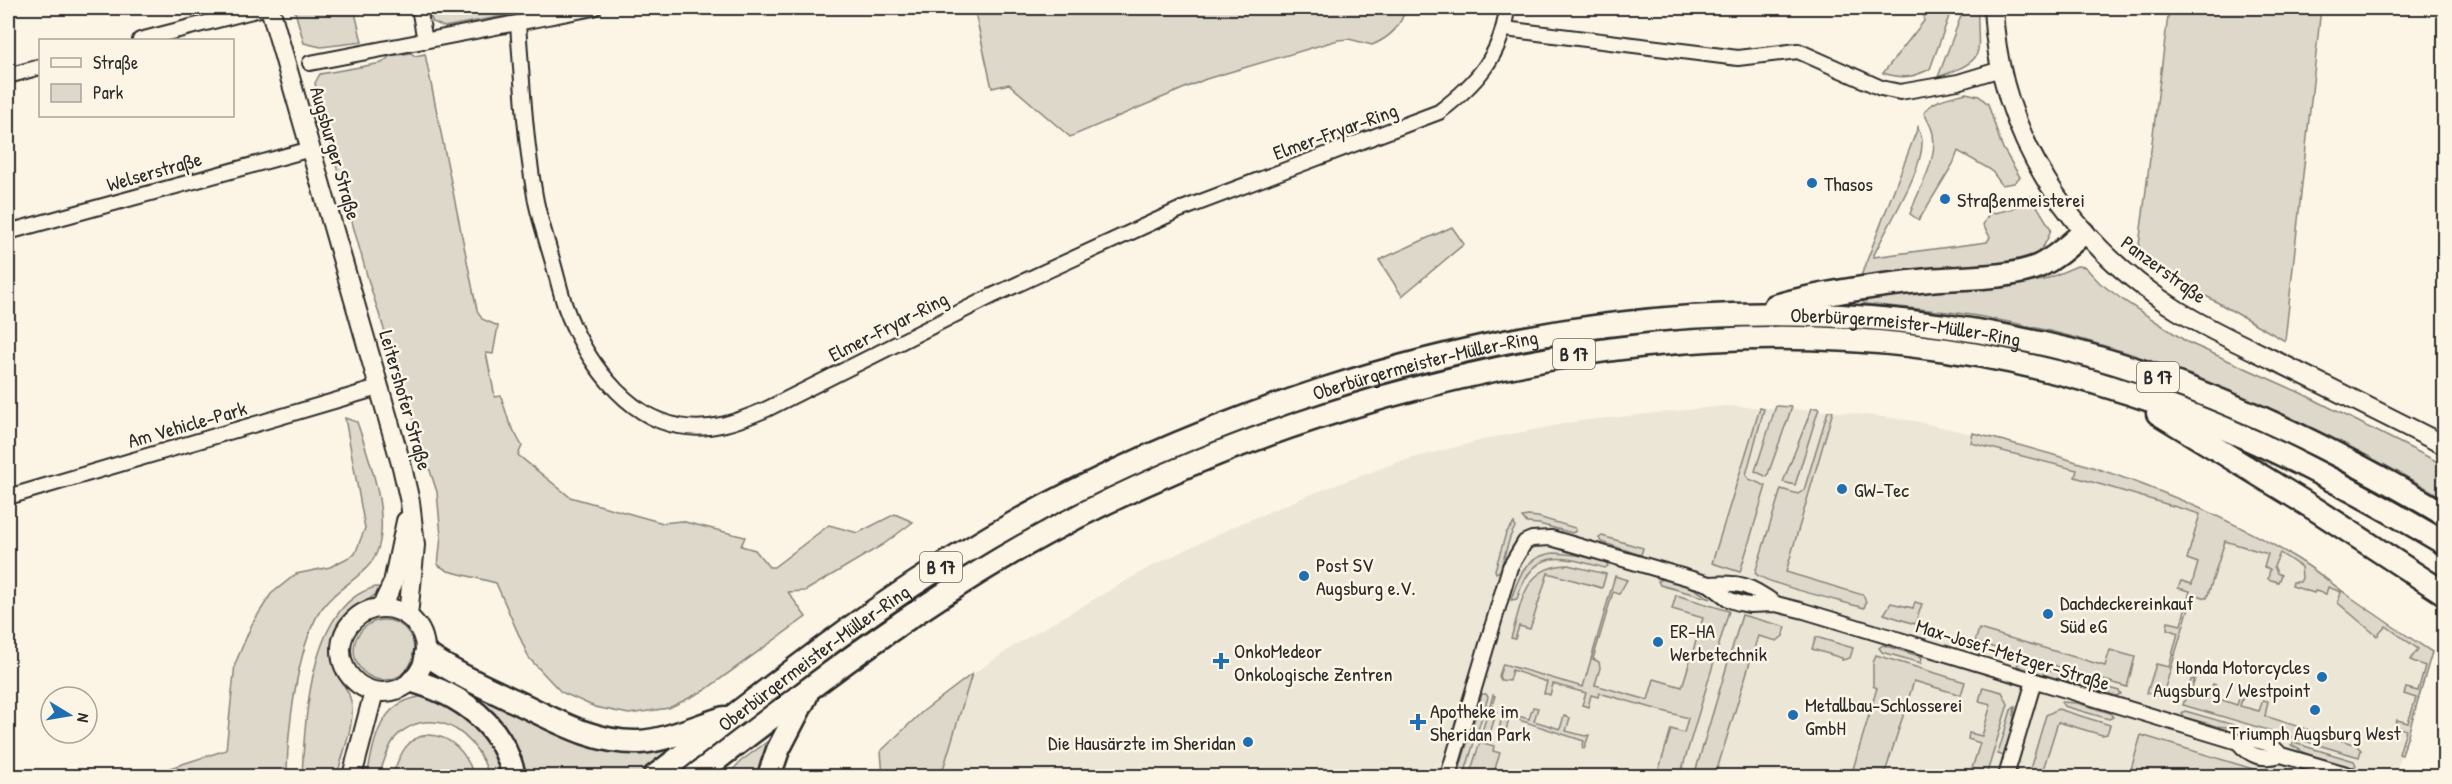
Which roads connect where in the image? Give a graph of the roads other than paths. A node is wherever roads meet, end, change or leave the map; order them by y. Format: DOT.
graph roads {
  1 [pos="264,8"];
  2 [pos="270,8"];
  3 [pos="419,8"];
  4 [pos="594,8"];
  5 [pos="1507,8"];
  6 [pos="1993,8"];
  7 [pos="518,24"];
  8 [pos="1504,29"];
  9 [pos="144,39"];
  10 [pos="425,41"];
  11 [pos="310,63"];
  12 [pos="39,67"];
  13 [pos="2001,69"];
  14 [pos="8,76"];
  15 [pos="311,149"];
  16 [pos="8,232"];
  17 [pos="2083,233"];
  18 [pos="357,311"];
  19 [pos="1748,313"];
  20 [pos="378,388"];
  21 [pos="2121,391"];
  22 [pos="2445,445"];
  23 [pos="8,497"];
  24 [pos="410,502"];
  25 [pos="2445,514"];
  26 [pos="2445,543"];
  27 [pos="2445,593"];
  28 [pos="381,608"];
  29 [pos="408,616"];
  30 [pos="426,654"];
  31 [pos="413,681"];
  32 [pos="2034,681"];
  33 [pos="808,691"];
  34 [pos="374,692"];
  35 [pos="737,714"];
  36 [pos="352,777"];
  37 [pos="514,777"];
  38 [pos="655,777"];
  39 [pos="695,777"];
  40 [pos="769,777"];
  41 [pos="1448,777"];
  42 [pos="2006,777"];
  43 [pos="2353,777"];
  1 -- 9 [label="street"];
  2 -- 15 [label="street, Augsburger Straße"];
  3 -- 10 [label="street"];
  4 -- 7 [label="street"];
  5 -- 8 [label="street, Elmer-Fryar-Ring"];
  6 -- 13 [label="street, Panzerstraße"];
  7 -- 8 [label="street, Elmer-Fryar-Ring"];
  7 -- 10 [label="street"];
  8 -- 13 [label="street"];
  10 -- 11 [label="street"];
  12 -- 14 [label="street"];
  13 -- 17 [label="street, Panzerstraße"];
  15 -- 16 [label="street, Welserstraße"];
  15 -- 18 [label="street, Augsburger Straße"];
  17 -- 19 [label="highway"];
  17 -- 22 [label="street, Panzerstraße"];
  18 -- 20 [label="street, Leitershofer Straße"];
  19 -- 25 [label="highway, Oberbürgermeister-Müller-Ring / B 17"];
  19 -- 35 [label="highway, Oberbürgermeister-Müller-Ring / B 17"];
  20 -- 23 [label="street, Am Vehicle-Park"];
  20 -- 24 [label="street, Leitershofer Straße"];
  21 -- 26 [label="highway, Oberbürgermeister-Müller-Ring / B 17"];
  21 -- 27 [label="highway"];
  21 -- 33 [label="highway, Oberbürgermeister-Müller-Ring / B 17"];
  24 -- 28 [label="street, Leitershofer Straße"];
  24 -- 29 [label="street, Leitershofer Straße"];
  28 -- 29 [label="street"];
  28 -- 34 [label="street"];
  29 -- 30 [label="street"];
  30 -- 31 [label="street"];
  30 -- 35 [label="highway"];
  31 -- 34 [label="street"];
  31 -- 37 [label="highway"];
  32 -- 41 [label="street, Max-Josef-Metzger-Straße"];
  32 -- 42 [label="street"];
  32 -- 43 [label="street, Max-Josef-Metzger-Straße"];
  33 -- 39 [label="highway, Oberbürgermeister-Müller-Ring / B 17"];
  33 -- 40 [label="highway"];
  34 -- 36 [label="street"];
  35 -- 38 [label="highway, Oberbürgermeister-Müller-Ring / B 17"];
}
